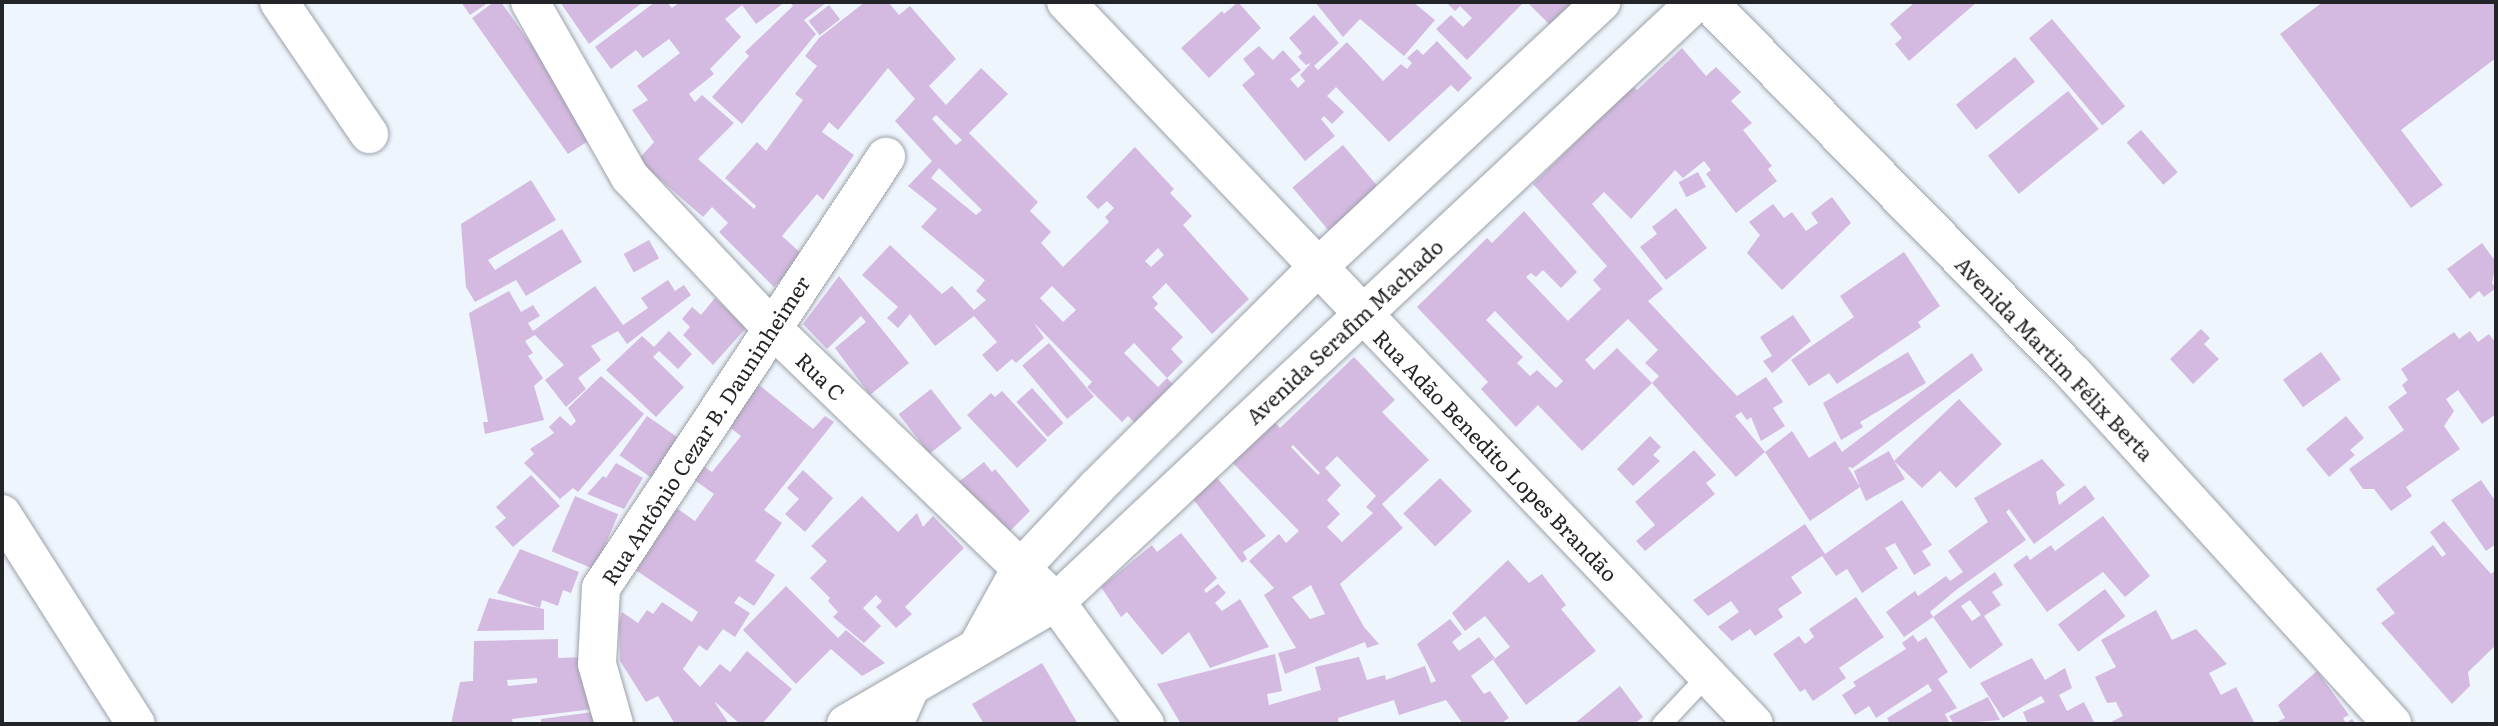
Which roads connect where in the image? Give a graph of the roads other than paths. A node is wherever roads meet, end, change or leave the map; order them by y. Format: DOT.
graph roads {
  1 [pos="279,2"];
  2 [pos="530,2"];
  3 [pos="1066,2"];
  4 [pos="1601,2"];
  5 [pos="1696,2"];
  6 [pos="1707,2"];
  7 [pos="369,134"];
  8 [pos="886,157"];
  9 [pos="1316,269"];
  10 [pos="1361,314"];
  11 [pos="771,327"];
  12 [pos="2,514"];
  13 [pos="1021,568"];
  14 [pos="1056,602"];
  15 [pos="979,644"];
  16 [pos="1707,675"];
  17 [pos="901,708"];
  18 [pos="136,724"];
  19 [pos="614,724"];
  20 [pos="846,724"];
  21 [pos="1145,724"];
  22 [pos="1661,724"];
  23 [pos="1754,724"];
  24 [pos="2392,724"];
  1 -- 7 [label="street"];
  2 -- 11 [label="street, Rua C"];
  3 -- 9 [label="street, Rua Adão Benedito Lopes Brandão"];
  4 -- 9 [label="street, Avenida Serafim Machado"];
  5 -- 10 [label="street, Avenida Serafim Machado"];
  6 -- 24 [label="street, Avenida Martim Félix Berta"];
  8 -- 11 [label="street, Rua Antônio Cezar B. Dauninheimer"];
  9 -- 10 [label="street, Rua Adão Benedito Lopes Brandão"];
  9 -- 13 [label="street, Avenida Serafim Machado"];
  10 -- 14 [label="street, Avenida Serafim Machado"];
  10 -- 16 [label="street, Rua Adão Benedito Lopes Brandão"];
  11 -- 13 [label="street, Rua C"];
  11 -- 19 [label="street, Rua Antônio Cezar B. Dauninheimer"];
  12 -- 18 [label="street"];
  13 -- 14 [label="street, Rua C"];
  13 -- 15 [label="street, Avenida Serafim Machado"];
  14 -- 15 [label="street, Avenida Serafim Machado"];
  14 -- 21 [label="street, Rua C"];
  15 -- 17 [label="street, Avenida Serafim Machado"];
  16 -- 22 [label="lane"];
  16 -- 23 [label="street, Rua Adão Benedito Lopes Brandão"];
  17 -- 20 [label="street, Avenida Serafim Machado"];
}
